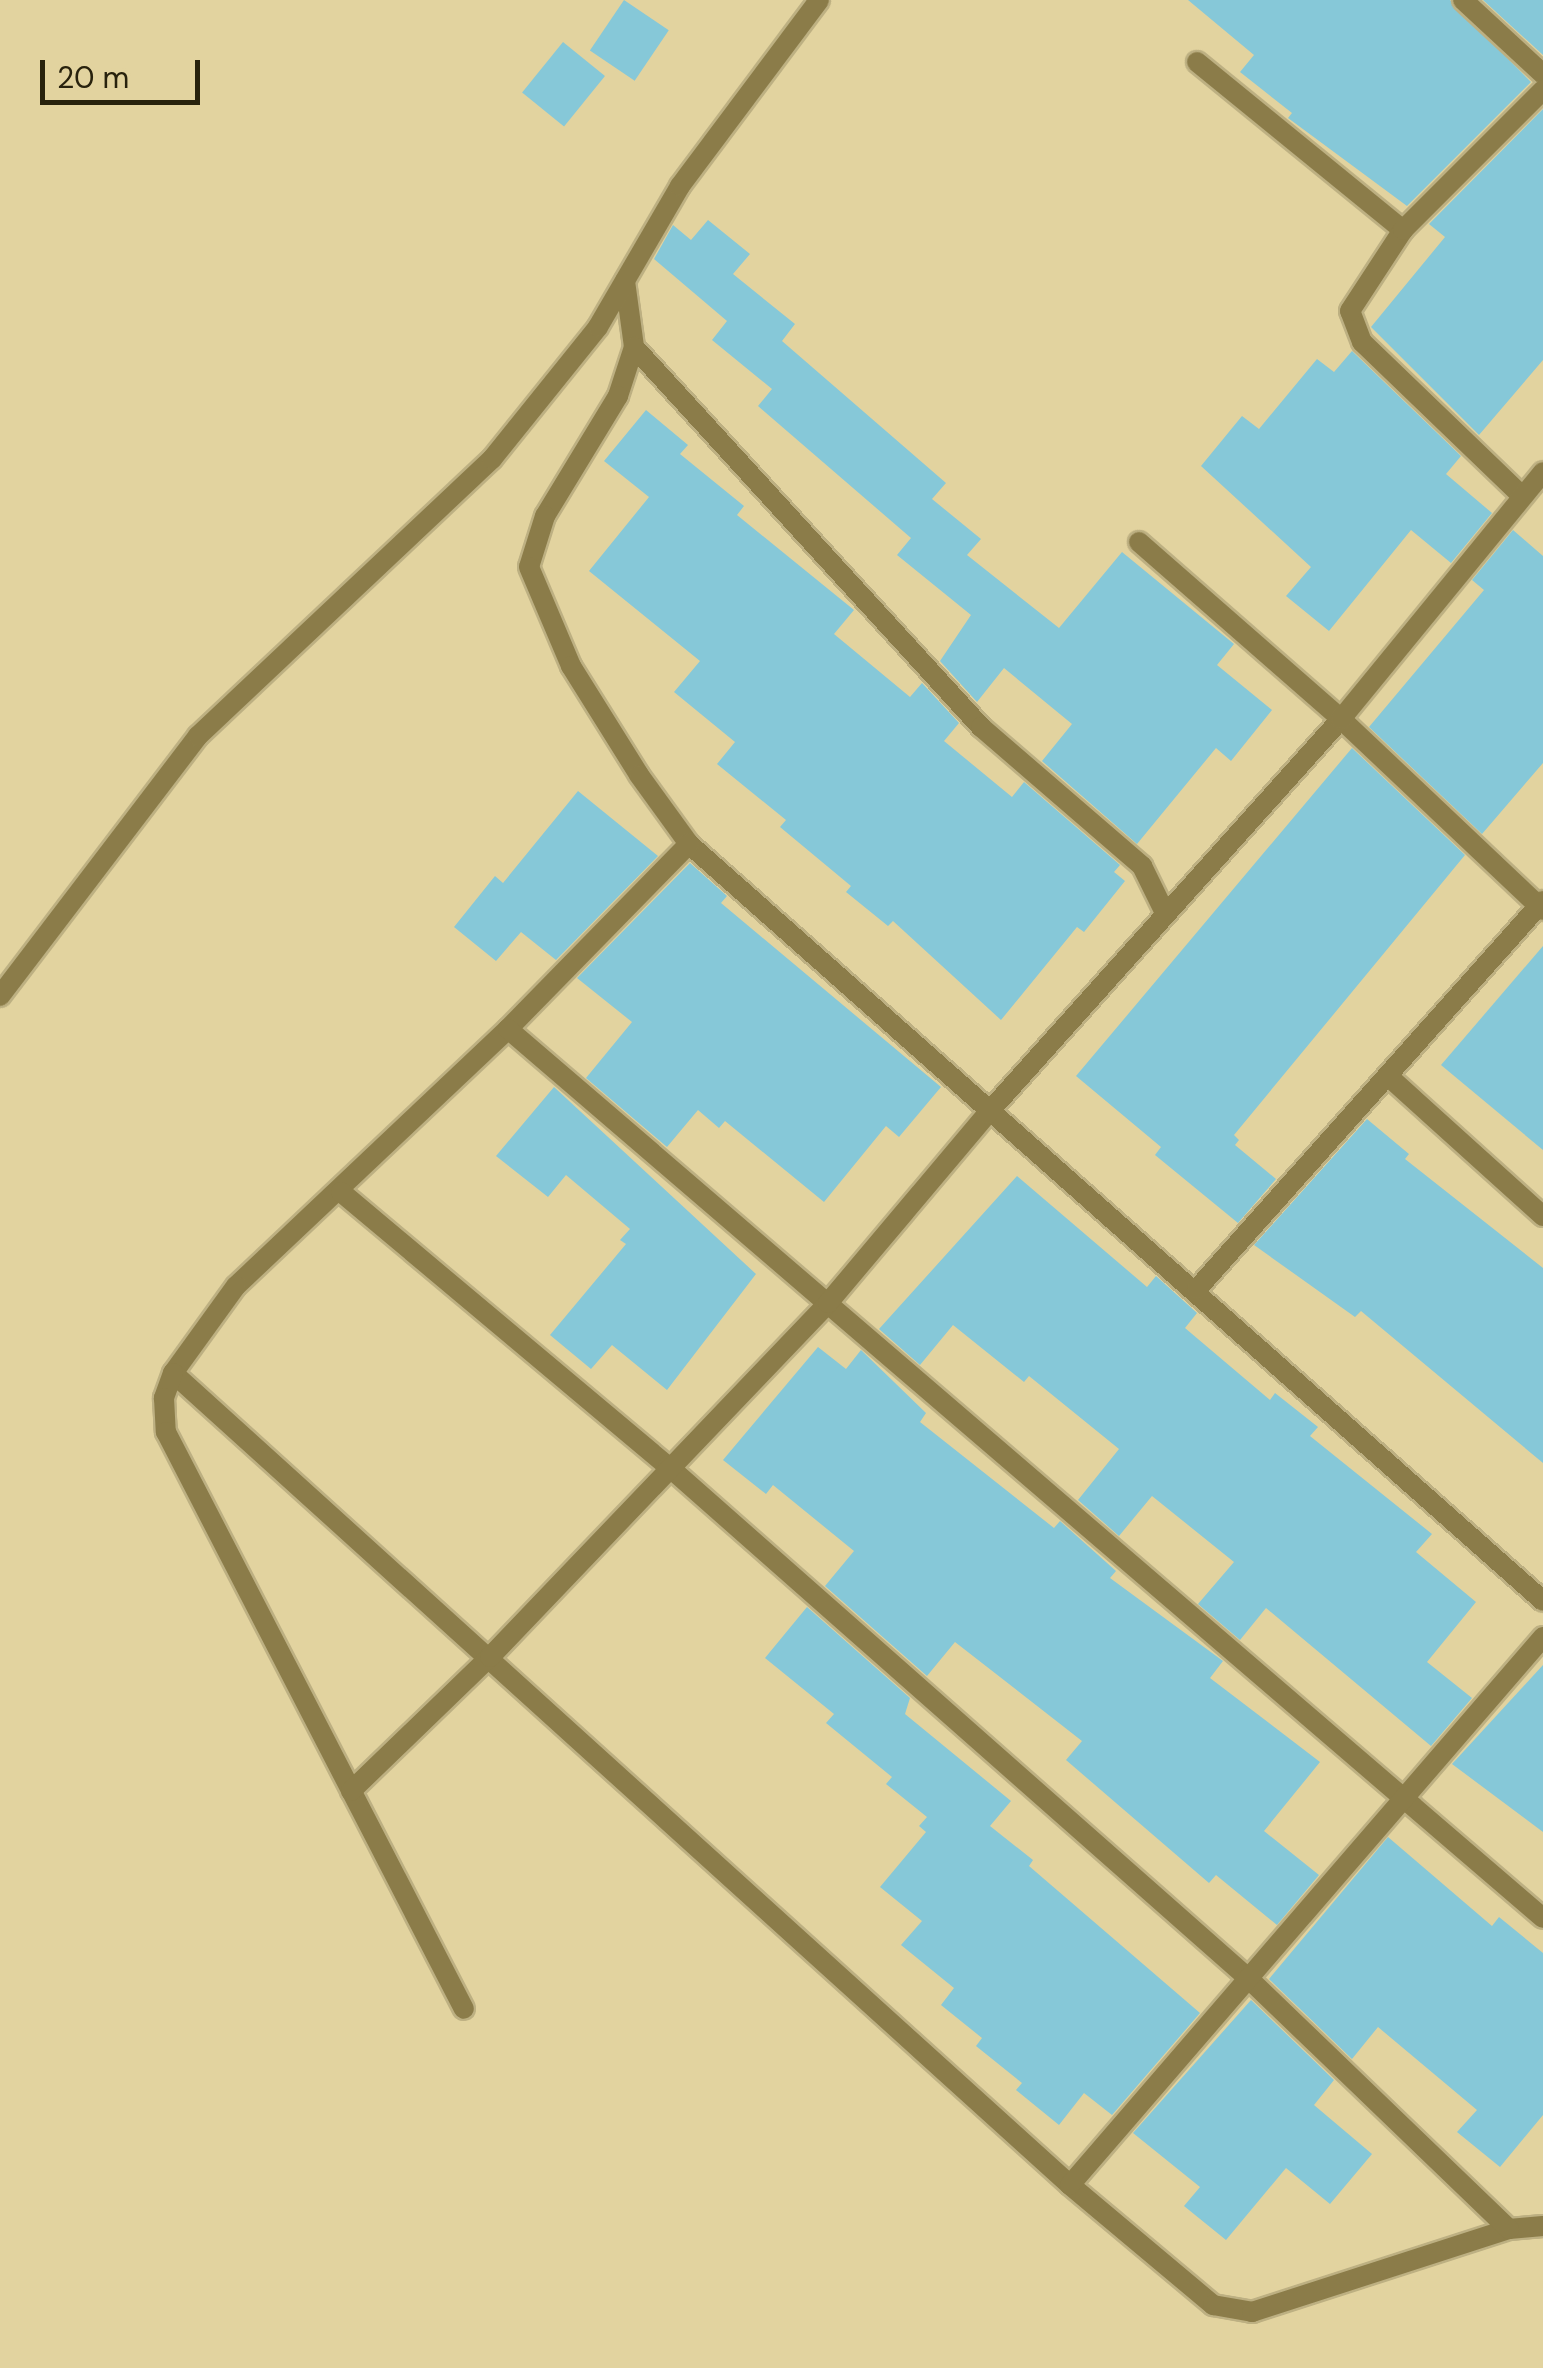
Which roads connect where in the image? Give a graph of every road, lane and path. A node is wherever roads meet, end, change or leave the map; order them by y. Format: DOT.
graph roads {
  1 [pos="818,0"];
  2 [pos="1463,0"];
  3 [pos="1197,62"];
  4 [pos="1543,74"];
  5 [pos="1543,90"];
  6 [pos="1403,230"];
  7 [pos="626,281"];
  8 [pos="634,347"];
  9 [pos="1543,472"];
  10 [pos="1522,496"];
  11 [pos="1139,542"];
  12 [pos="1341,719"];
  13 [pos="688,844"];
  14 [pos="1542,906"];
  15 [pos="1165,913"];
  16 [pos="0,996"];
  17 [pos="508,1029"];
  18 [pos="1388,1076"];
  19 [pos="987,1114"];
  20 [pos="340,1192"];
  21 [pos="1543,1216"];
  22 [pos="1197,1289"];
  23 [pos="828,1303"];
  24 [pos="173,1373"];
  25 [pos="668,1466"];
  26 [pos="1543,1601"];
  27 [pos="1543,1636"];
  28 [pos="490,1657"];
  29 [pos="351,1792"];
  30 [pos="1401,1801"];
  31 [pos="1543,1918"];
  32 [pos="1248,1978"];
  33 [pos="464,2009"];
  34 [pos="1070,2184"];
  35 [pos="1543,2226"];
  36 [pos="1509,2229"];
  1 -- 7 [label="street"];
  2 -- 4 [label="street"];
  3 -- 6 [label="street"];
  5 -- 6 [label="street"];
  6 -- 10 [label="street"];
  7 -- 8 [label="street"];
  7 -- 16 [label="street"];
  8 -- 13 [label="street"];
  8 -- 15 [label="street"];
  9 -- 10 [label="street"];
  10 -- 12 [label="street"];
  11 -- 12 [label="street"];
  12 -- 14 [label="street"];
  12 -- 15 [label="street"];
  13 -- 17 [label="street"];
  13 -- 19 [label="street"];
  14 -- 18 [label="street"];
  15 -- 19 [label="street"];
  17 -- 20 [label="street"];
  17 -- 23 [label="street"];
  18 -- 21 [label="street"];
  18 -- 22 [label="street"];
  19 -- 22 [label="street"];
  19 -- 23 [label="street"];
  20 -- 24 [label="street"];
  20 -- 25 [label="street"];
  22 -- 26 [label="street"];
  23 -- 25 [label="street"];
  23 -- 30 [label="street"];
  24 -- 28 [label="street"];
  24 -- 29 [label="street"];
  25 -- 28 [label="street"];
  25 -- 32 [label="street"];
  27 -- 30 [label="street"];
  28 -- 29 [label="street"];
  28 -- 34 [label="street"];
  29 -- 33 [label="street"];
  30 -- 31 [label="street"];
  30 -- 32 [label="street"];
  32 -- 34 [label="street"];
  32 -- 36 [label="street"];
  34 -- 36 [label="street"];
  35 -- 36 [label="street"];
}
